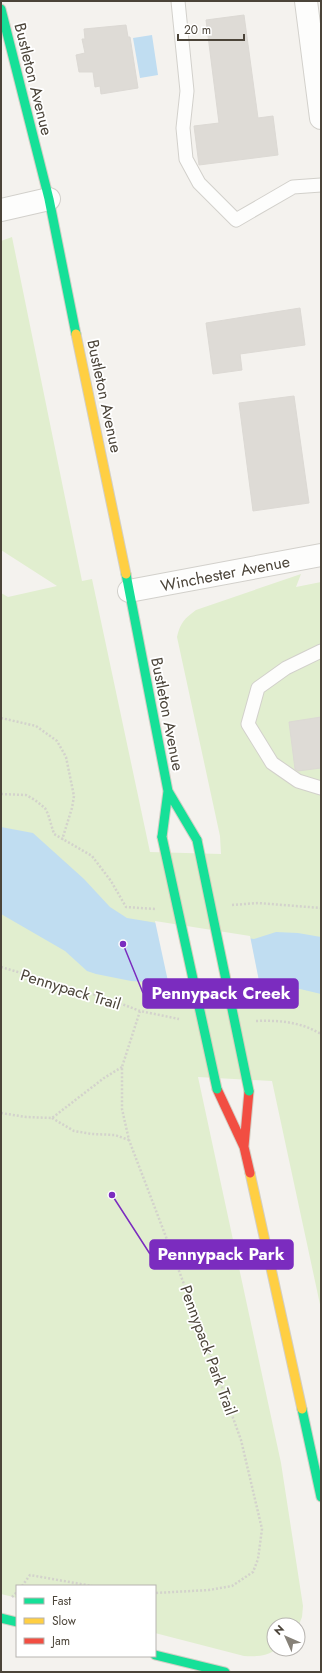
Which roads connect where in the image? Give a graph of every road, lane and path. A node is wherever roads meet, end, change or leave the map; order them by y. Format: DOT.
graph roads {
  1 [pos="178,1"];
  2 [pos="306,1"];
  3 [pos="1,9"];
  4 [pos="321,118"];
  5 [pos="321,185"];
  6 [pos="49,199"];
  7 [pos="1,210"];
  8 [pos="321,555"];
  9 [pos="129,591"];
  10 [pos="321,651"];
  11 [pos="1,718"];
  12 [pos="321,788"];
  13 [pos="168,791"];
  14 [pos="1,794"];
  15 [pos="1,967"];
  16 [pos="140,1011"];
  17 [pos="122,1067"];
  18 [pos="1,1113"];
  19 [pos="52,1118"];
  20 [pos="129,1140"];
  21 [pos="244,1147"];
  22 [pos="321,1497"];
  23 [pos="23,1585"];
  24 [pos="86,1585"];
  25 [pos="156,1593"];
  26 [pos="1,1618"];
  27 [pos="16,1622"];
  28 [pos="156,1655"];
  29 [pos="182,1667"];
  30 [pos="225,1672"];
  1 -- 5 [label="lane"];
  2 -- 4 [label="street"];
  3 -- 6 [label="main road, Bustleton Avenue"];
  6 -- 7 [label="street"];
  6 -- 9 [label="main road, Bustleton Avenue"];
  8 -- 9 [label="street, Winchester Avenue"];
  9 -- 13 [label="main road, Bustleton Avenue"];
  10 -- 12 [label="lane"];
  11 -- 14 [label="path"];
  13 -- 21 [label="main road, Bustleton Avenue, bridge"];
  13 -- 21 [label="main road, Bustleton Avenue, bridge"];
  15 -- 16 [label="path, Pennypack Trail"];
  16 -- 17 [label="path, Pennypack Park Trail"];
  17 -- 19 [label="path"];
  17 -- 20 [label="path, Pennypack Park Trail"];
  18 -- 19 [label="path"];
  19 -- 20 [label="path"];
  20 -- 25 [label="path, Pennypack Park Trail"];
  21 -- 22 [label="main road, Bustleton Avenue"];
  23 -- 24 [label="path"];
  26 -- 27 [label="main road"];
  28 -- 29 [label="main road"];
  29 -- 30 [label="main road"];
}
